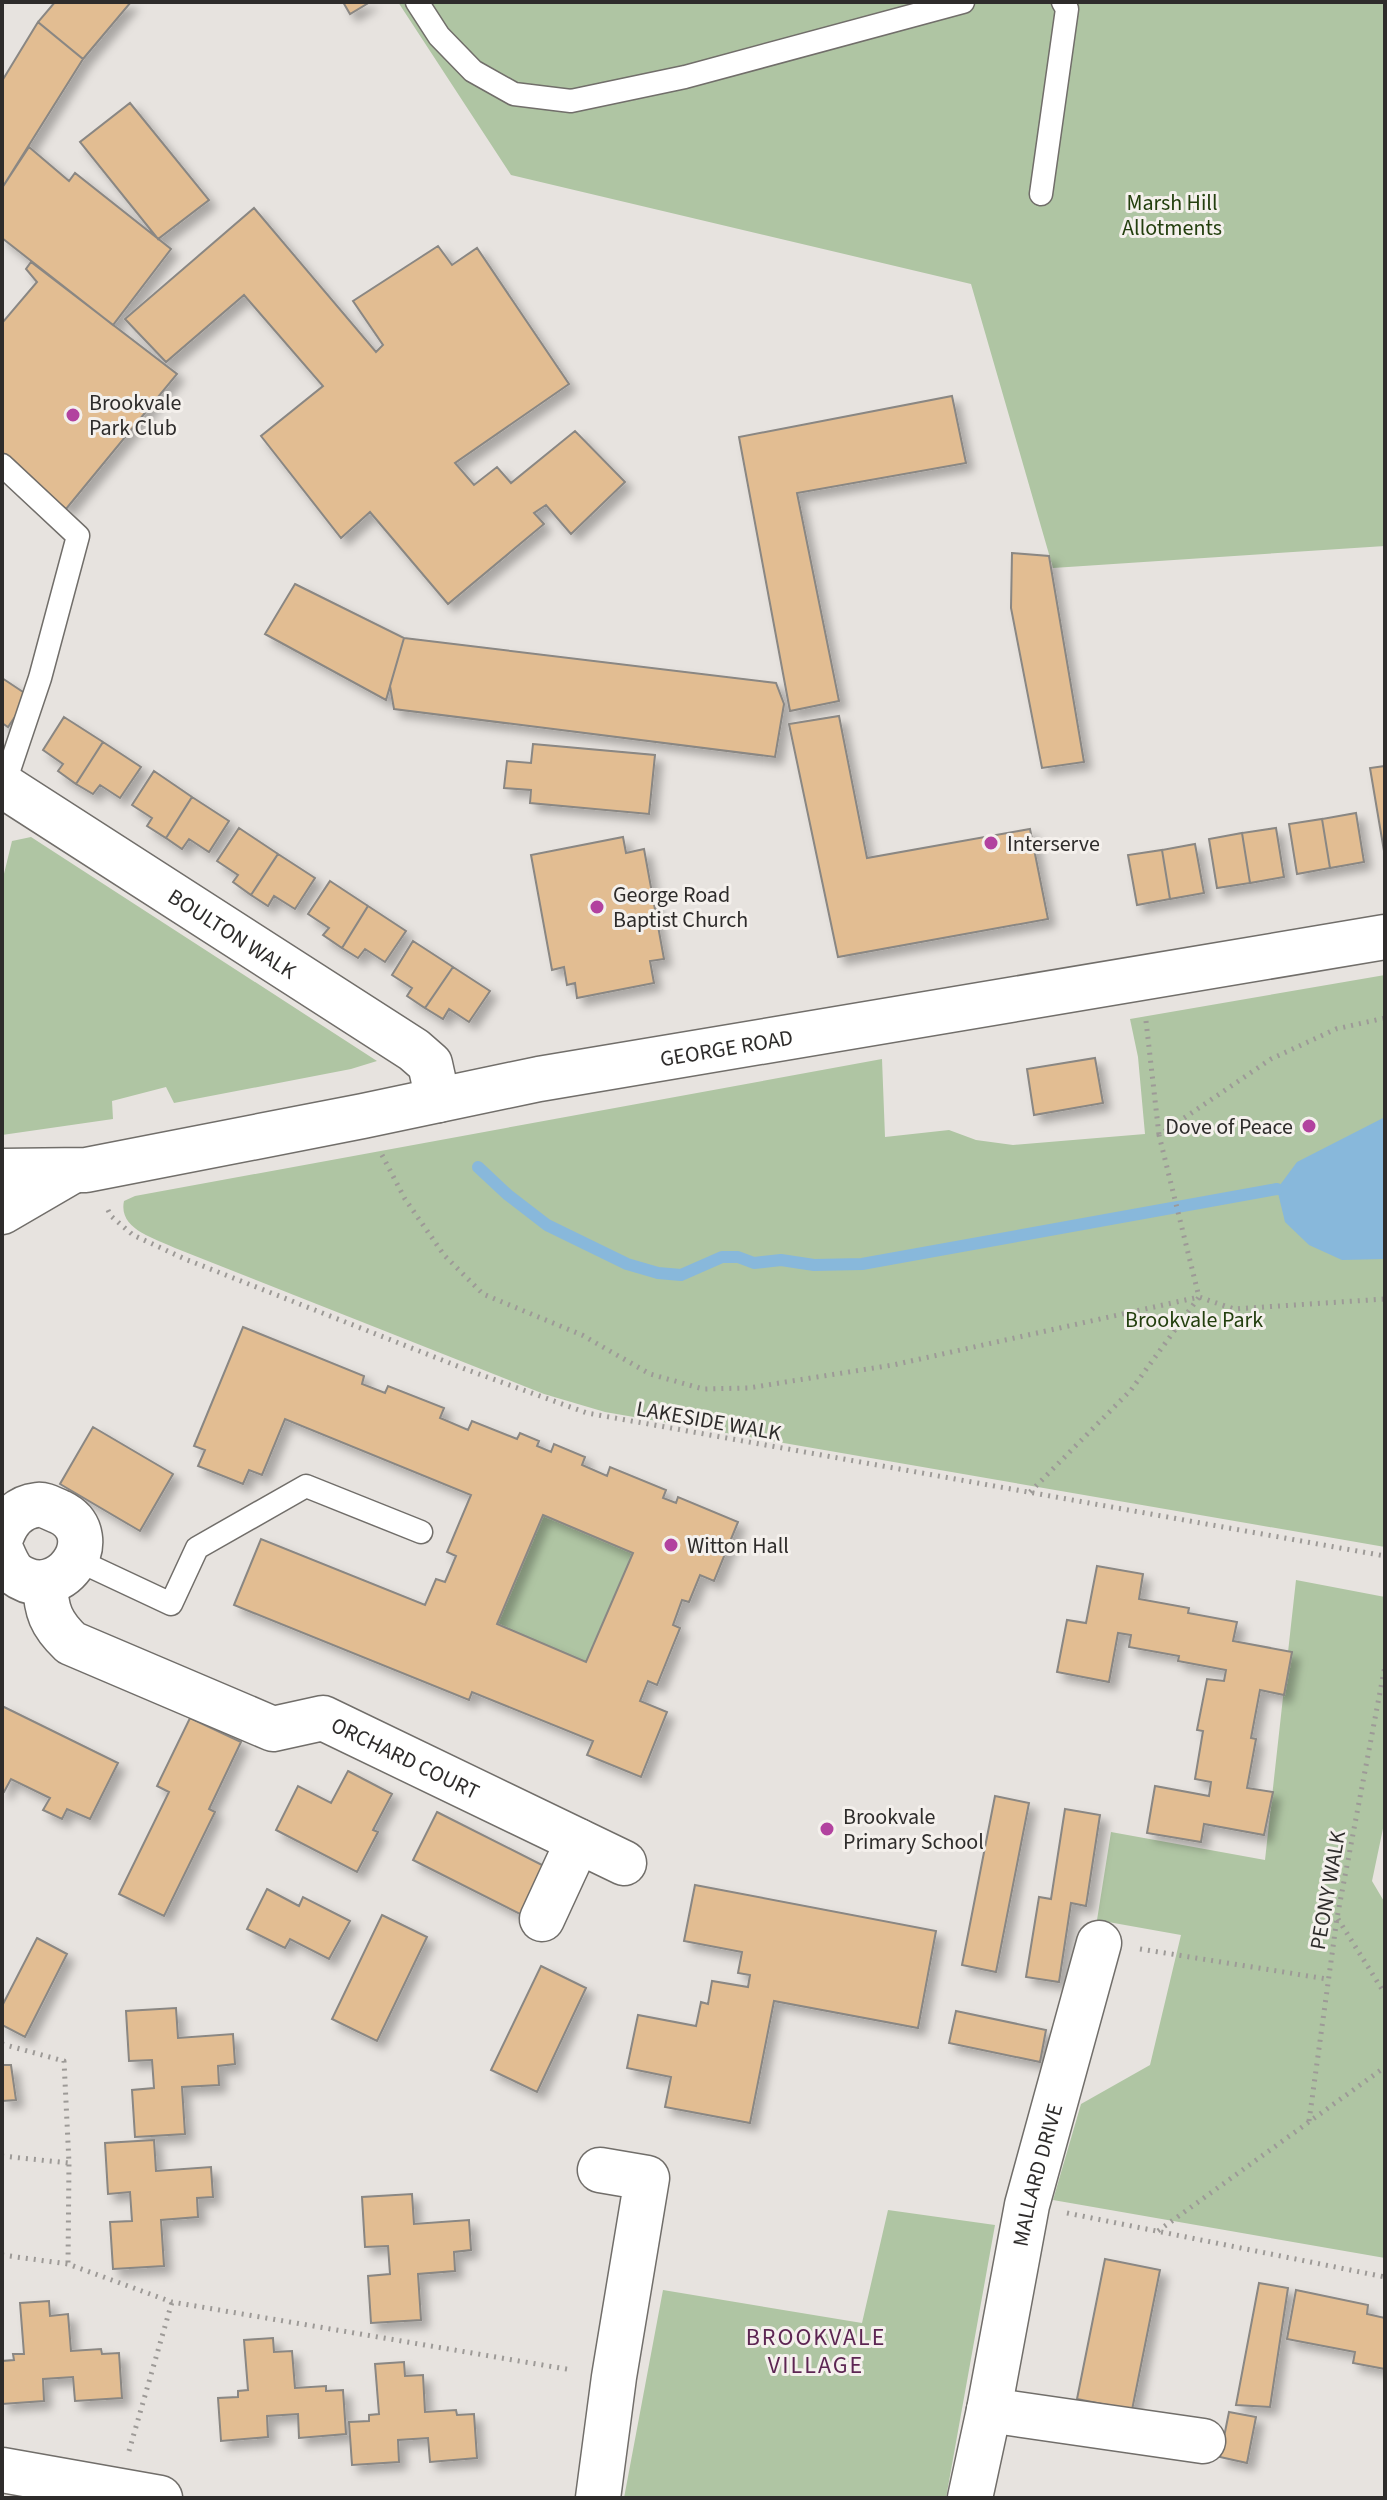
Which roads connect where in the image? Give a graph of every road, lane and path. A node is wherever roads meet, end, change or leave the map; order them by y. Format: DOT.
graph roads {
  1 [pos="417,2"];
  2 [pos="963,2"];
  3 [pos="1063,2"];
  4 [pos="1041,194"];
  5 [pos="2,465"];
  6 [pos="2,787"];
  7 [pos="1385,937"];
  8 [pos="1140,978"];
  9 [pos="1385,1018"];
  10 [pos="438,1100"];
  11 [pos="363,1116"];
  12 [pos="1159,1135"];
  13 [pos="2,1171"];
  14 [pos="79,1171"];
  15 [pos="2,1212"];
  16 [pos="1199,1297"];
  17 [pos="1385,1299"];
  18 [pos="1030,1492"];
  19 [pos="3,1532"];
  20 [pos="421,1532"];
  21 [pos="1385,1556"];
  22 [pos="60,1571"];
  23 [pos="1385,1666"];
  24 [pos="578,1841"];
  25 [pos="624,1863"];
  26 [pos="1337,1918"];
  27 [pos="542,1919"];
  28 [pos="1099,1943"];
  29 [pos="1328,1979"];
  30 [pos="1385,1994"];
  31 [pos="2,2044"];
  32 [pos="1385,2067"];
  33 [pos="1309,2121"];
  34 [pos="2,2156"];
  35 [pos="69,2163"];
  36 [pos="600,2170"];
  37 [pos="1027,2205"];
  38 [pos="1158,2231"];
  39 [pos="2,2255"];
  40 [pos="68,2264"];
  41 [pos="1385,2277"];
  42 [pos="172,2302"];
  43 [pos="614,2377"];
  44 [pos="989,2410"];
  45 [pos="1203,2441"];
  46 [pos="2,2470"];
  47 [pos="139,2494"];
  48 [pos="598,2498"];
  49 [pos="970,2498"];
  1 -- 2 [label="lane"];
  3 -- 4 [label="lane"];
  5 -- 6 [label="lane"];
  6 -- 10 [label="street, BOULTON WALK"];
  7 -- 8 [label="street, GEORGE ROAD"];
  8 -- 10 [label="street, GEORGE ROAD"];
  8 -- 12 [label="path"];
  9 -- 12 [label="path"];
  10 -- 11 [label="street, GEORGE ROAD"];
  11 -- 14 [label="street, GEORGE ROAD"];
  11 -- 16 [label="path"];
  12 -- 16 [label="path"];
  13 -- 14 [label="street, GEORGE ROAD"];
  14 -- 15 [label="street, GEORGE ROAD"];
  14 -- 18 [label="path, LAKESIDE WALK"];
  16 -- 17 [label="path"];
  16 -- 18 [label="path"];
  18 -- 21 [label="path, LAKESIDE WALK"];
  19 -- 22 [label="street, ORCHARD COURT"];
  19 -- 22 [label="street, ORCHARD COURT"];
  20 -- 22 [label="lane"];
  22 -- 24 [label="street, ORCHARD COURT"];
  23 -- 26 [label="path, PEONY WALK"];
  24 -- 25 [label="street, ORCHARD COURT"];
  24 -- 27 [label="street"];
  26 -- 29 [label="path, PEONY WALK"];
  26 -- 30 [label="path"];
  28 -- 29 [label="path"];
  28 -- 37 [label="street, MALLARD DRIVE"];
  29 -- 33 [label="path, PEONY WALK"];
  31 -- 35 [label="path"];
  32 -- 33 [label="path"];
  33 -- 38 [label="path"];
  34 -- 35 [label="path"];
  35 -- 40 [label="path"];
  36 -- 43 [label="street"];
  37 -- 38 [label="path"];
  37 -- 44 [label="street, MALLARD DRIVE"];
  38 -- 41 [label="path"];
  39 -- 40 [label="path"];
  40 -- 42 [label="path"];
  42 -- 43 [label="path"];
  42 -- 47 [label="path"];
  43 -- 48 [label="street"];
  44 -- 45 [label="street"];
  44 -- 49 [label="street, MALLARD DRIVE"];
  46 -- 47 [label="street"];
}
